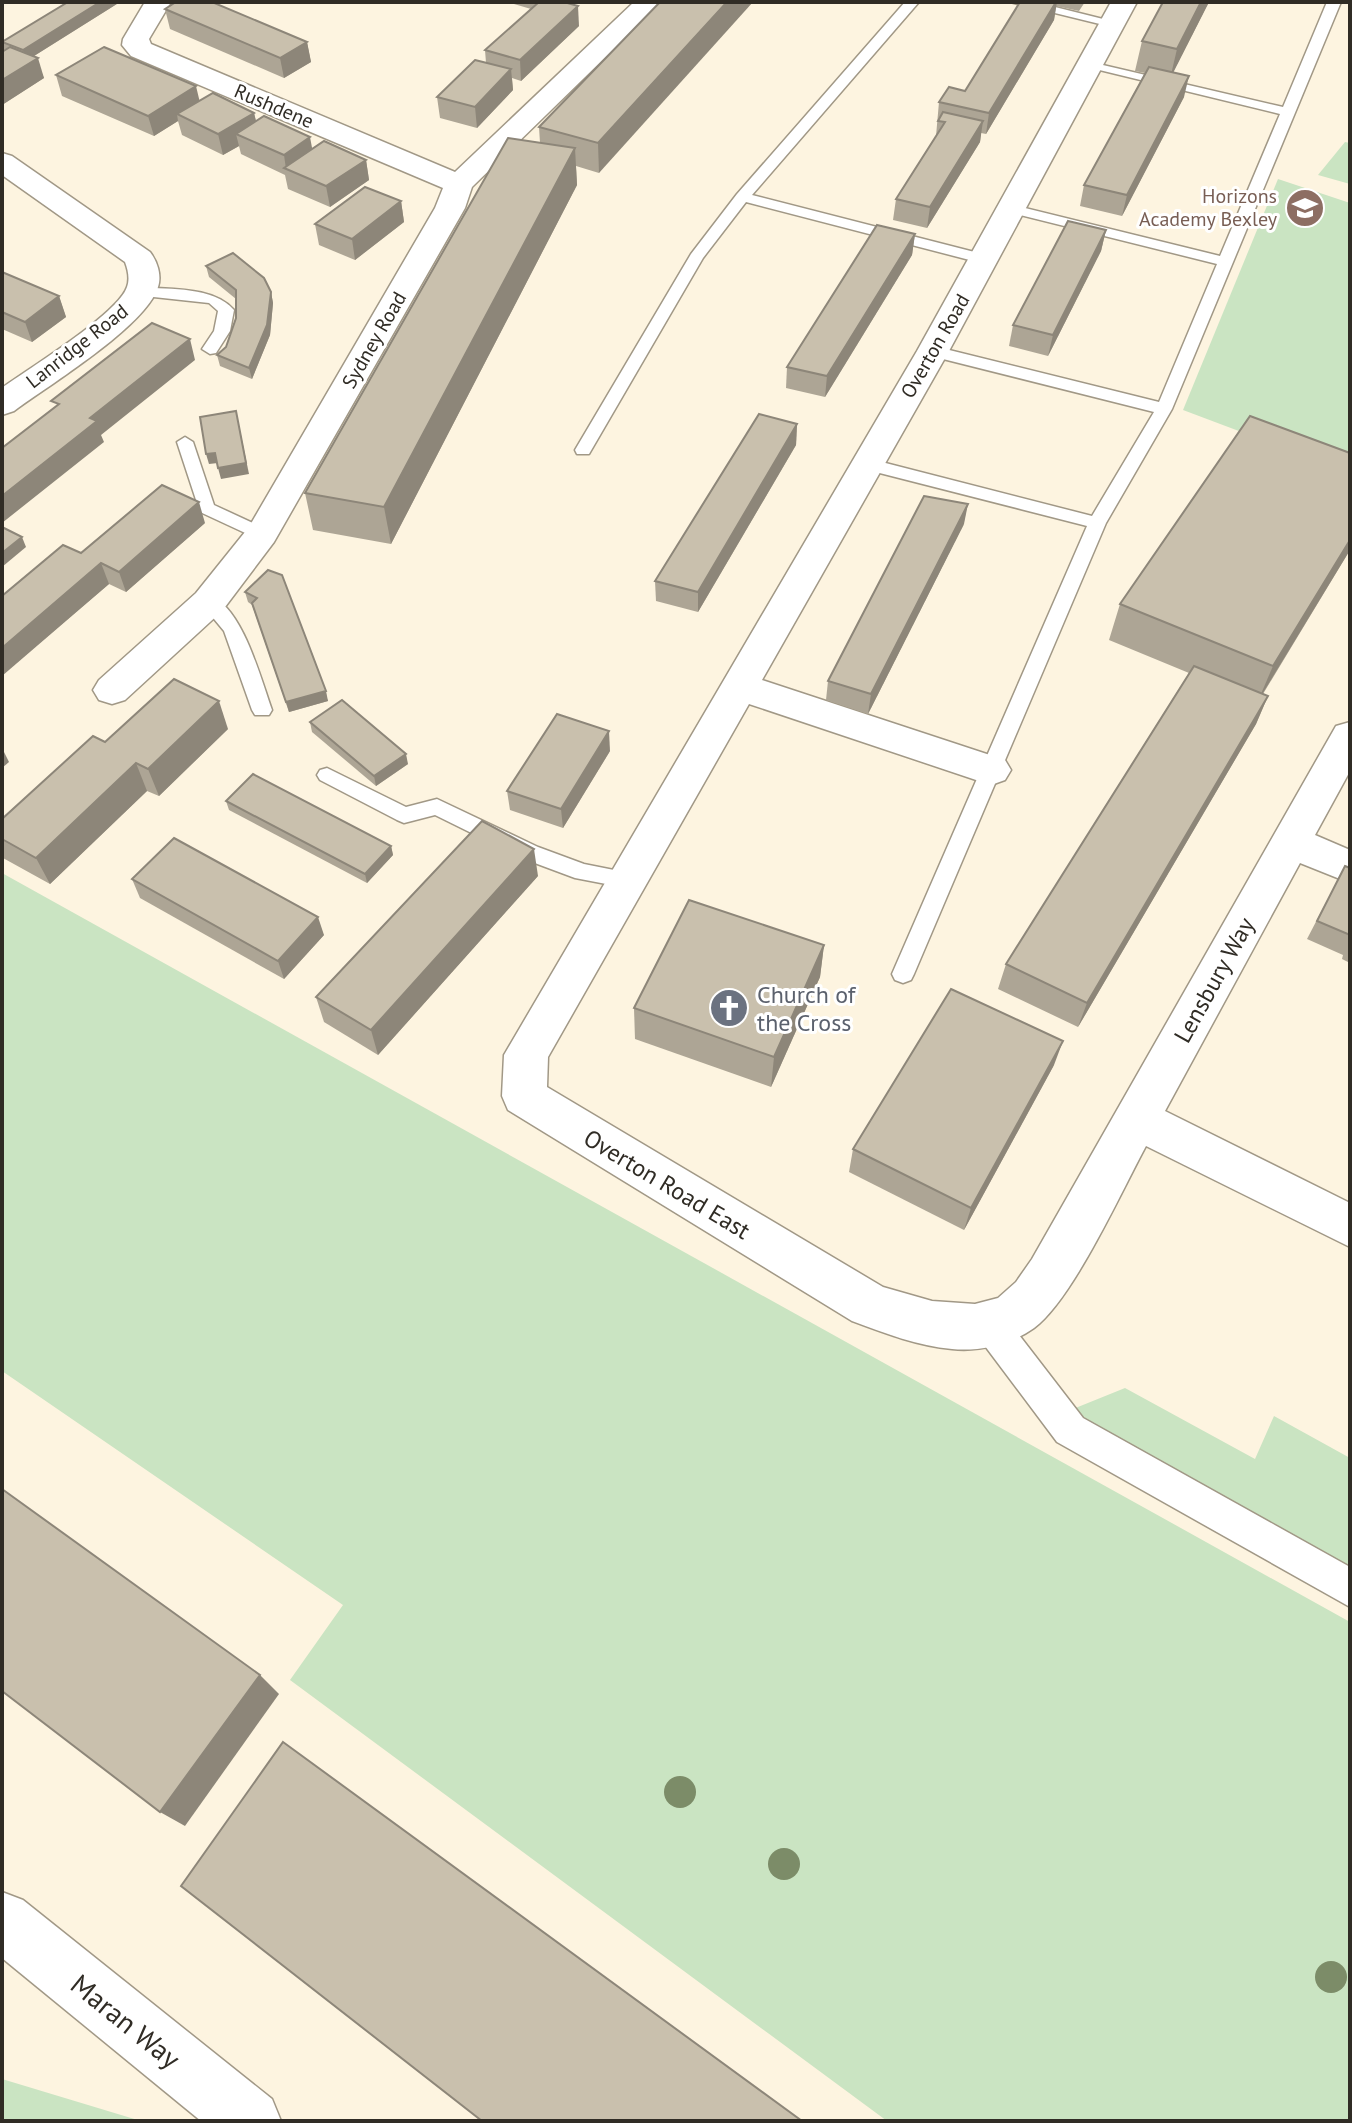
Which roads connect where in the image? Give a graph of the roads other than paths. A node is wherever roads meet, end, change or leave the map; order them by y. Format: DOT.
graph roads {
  1 [pos="158,2"];
  2 [pos="649,2"];
  3 [pos="912,2"];
  4 [pos="1017,2"];
  5 [pos="1334,2"];
  6 [pos="1118,12"];
  7 [pos="1090,66"];
  8 [pos="1288,112"];
  9 [pos="2,162"];
  10 [pos="459,184"];
  11 [pos="742,197"];
  12 [pos="1013,209"];
  13 [pos="985,259"];
  14 [pos="1226,262"];
  15 [pos="141,292"];
  16 [pos="210,349"];
  17 [pos="933,351"];
  18 [pos="2,404"];
  19 [pos="1164,409"];
  20 [pos="185,442"];
  21 [pos="583,450"];
  22 [pos="866,464"];
  23 [pos="1097,523"];
  24 [pos="262,534"];
  25 [pos="209,602"];
  26 [pos="741,687"];
  27 [pos="112,690"];
  28 [pos="262,710"];
  29 [pos="1350,736"];
  30 [pos="991,770"];
  31 [pos="327,775"];
  32 [pos="656,830"];
  33 [pos="1291,842"];
  34 [pos="1350,867"];
  35 [pos="627,880"];
  36 [pos="903,974"];
  37 [pos="1136,1119"];
  38 [pos="1350,1226"];
  39 [pos="991,1326"];
  40 [pos="1350,1588"];
  41 [pos="2,1921"];
  42 [pos="250,2121"];
  1 -- 10 [label="street, Rushdene"];
  2 -- 10 [label="street, Sydney Road"];
  3 -- 11 [label="lane"];
  4 -- 6 [label="lane"];
  5 -- 8 [label="lane"];
  6 -- 7 [label="street, Overton Road"];
  7 -- 8 [label="lane"];
  7 -- 12 [label="street, Overton Road"];
  8 -- 14 [label="lane"];
  9 -- 15 [label="street, Lanridge Road"];
  10 -- 24 [label="street, Sydney Road"];
  11 -- 13 [label="lane"];
  11 -- 21 [label="lane"];
  12 -- 13 [label="street, Overton Road"];
  12 -- 14 [label="lane"];
  13 -- 17 [label="street, Overton Road"];
  14 -- 19 [label="lane"];
  15 -- 16 [label="lane"];
  15 -- 18 [label="street, Lanridge Road"];
  17 -- 19 [label="lane"];
  17 -- 22 [label="street, Overton Road"];
  19 -- 23 [label="lane"];
  20 -- 24 [label="lane"];
  22 -- 23 [label="lane"];
  22 -- 26 [label="street, Overton Road"];
  23 -- 30 [label="lane"];
  24 -- 25 [label="street, Sydney Road"];
  25 -- 27 [label="street, Sydney Road"];
  25 -- 28 [label="lane"];
  26 -- 30 [label="street"];
  26 -- 32 [label="street, Overton Road"];
  29 -- 33 [label="street, Lensbury Way"];
  30 -- 36 [label="lane"];
  31 -- 35 [label="lane"];
  32 -- 35 [label="street, Overton Road East"];
  33 -- 34 [label="street"];
  33 -- 37 [label="street, Lensbury Way"];
  35 -- 39 [label="street, Overton Road East"];
  37 -- 38 [label="street"];
  37 -- 39 [label="street, Lensbury Way"];
  39 -- 40 [label="street"];
  41 -- 42 [label="street, Maran Way"];
}
